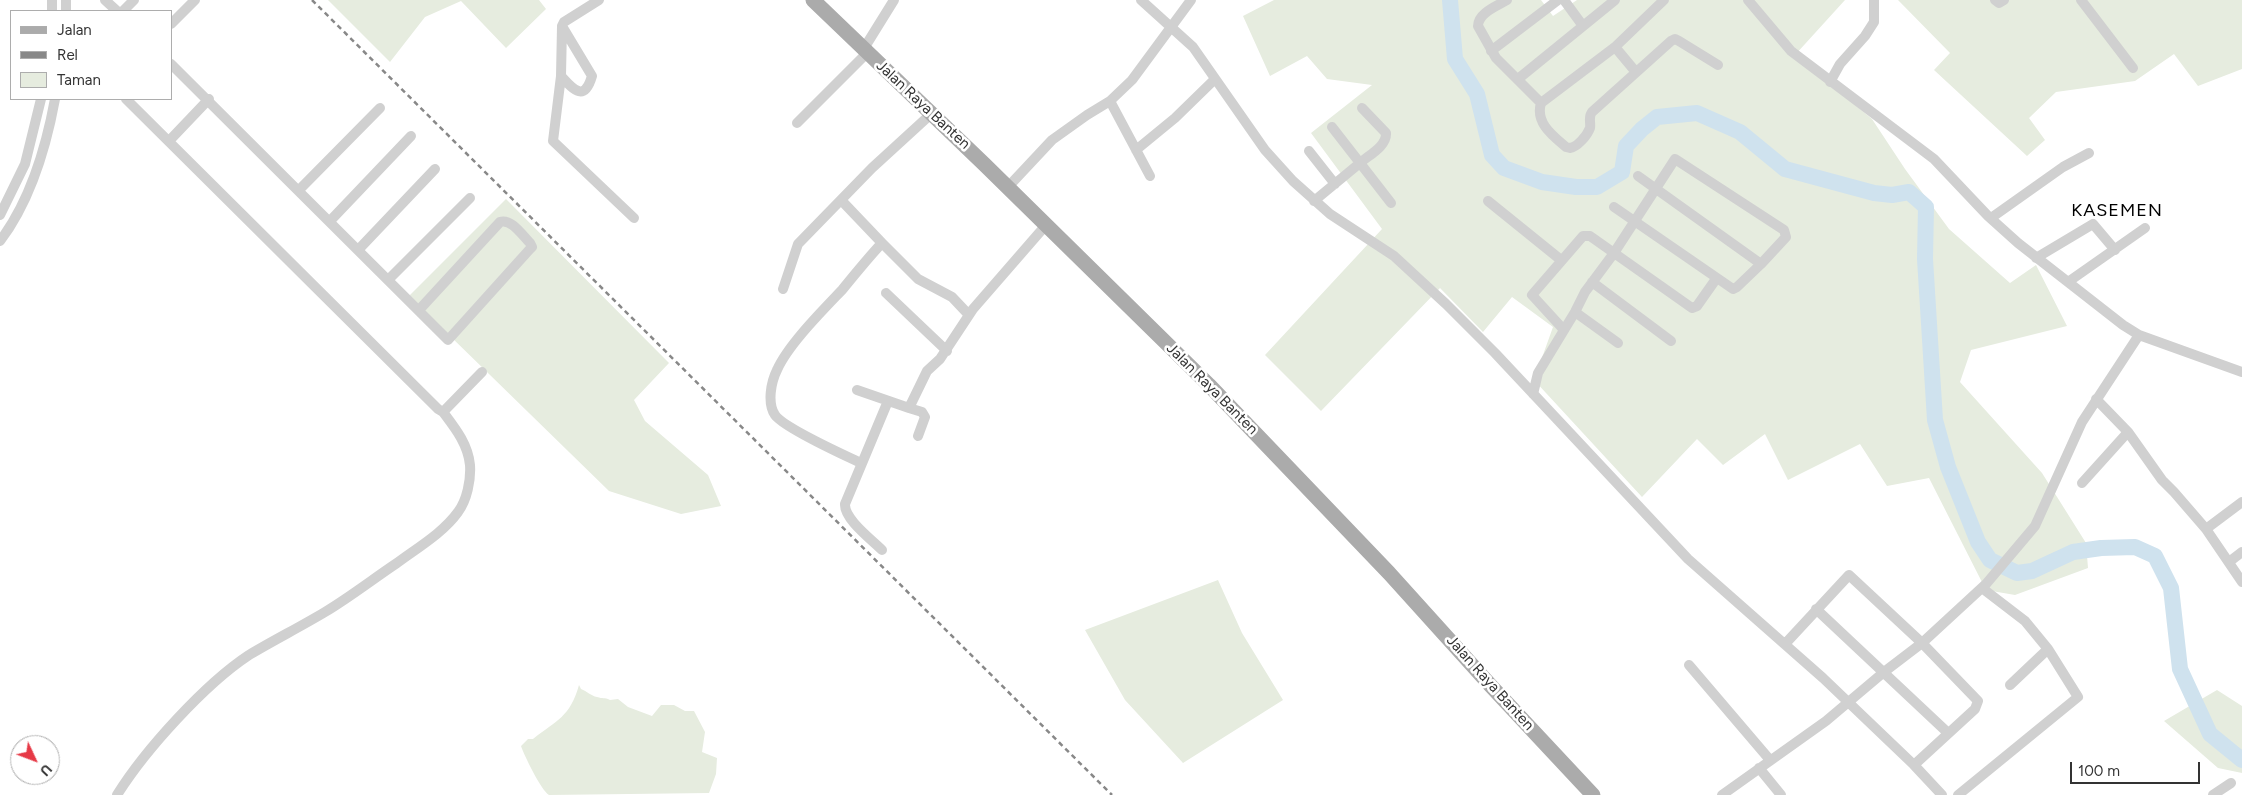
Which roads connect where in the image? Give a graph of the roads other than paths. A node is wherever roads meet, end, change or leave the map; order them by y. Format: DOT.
graph roads {
  1 [pos="105,0"];
  2 [pos="134,0"];
  3 [pos="195,0"];
  4 [pos="599,0"];
  5 [pos="813,0"];
  6 [pos="894,0"];
  7 [pos="1141,0"];
  8 [pos="1192,0"];
  9 [pos="1507,0"];
  10 [pos="1558,0"];
  11 [pos="1564,0"];
  12 [pos="1615,0"];
  13 [pos="1664,0"];
  14 [pos="1748,0"];
  15 [pos="1874,0"];
  16 [pos="1995,0"];
  17 [pos="2004,0"];
  18 [pos="2081,0"];
  19 [pos="116,10"];
  20 [pos="124,10"];
  21 [pos="172,23"];
  22 [pos="562,26"];
  23 [pos="1171,26"];
  24 [pos="1583,26"];
  25 [pos="1615,47"];
  26 [pos="865,51"];
  27 [pos="1491,51"];
  28 [pos="1718,64"];
  29 [pos="172,65"];
  30 [pos="2133,68"];
  31 [pos="1636,71"];
  32 [pos="561,76"];
  33 [pos="1215,79"];
  34 [pos="1518,79"];
  35 [pos="1830,82"];
  36 [pos="209,99"];
  37 [pos="41,100"];
  38 [pos="55,100"];
  39 [pos="127,100"];
  40 [pos="1110,101"];
  41 [pos="1541,104"];
  42 [pos="380,108"];
  43 [pos="1362,108"];
  44 [pos="931,114"];
  45 [pos="798,123"];
  46 [pos="1332,128"];
  47 [pos="411,136"];
  48 [pos="169,140"];
  49 [pos="1136,150"];
  50 [pos="1309,151"];
  51 [pos="2089,154"];
  52 [pos="1360,163"];
  53 [pos="435,169"];
  54 [pos="1150,176"];
  55 [pos="1638,176"];
  56 [pos="1335,184"];
  57 [pos="1008,187"];
  58 [pos="299,190"];
  59 [pos="1656,190"];
  60 [pos="470,198"];
  61 [pos="841,200"];
  62 [pos="1314,201"];
  63 [pos="1488,201"];
  64 [pos="1391,203"];
  65 [pos="1614,208"];
  66 [pos="0,215"];
  67 [pos="634,218"];
  68 [pos="1992,218"];
  69 [pos="330,221"];
  70 [pos="1634,222"];
  71 [pos="1046,225"];
  72 [pos="2145,228"];
  73 [pos="0,241"];
  74 [pos="882,243"];
  75 [pos="359,250"];
  76 [pos="2115,250"];
  77 [pos="1614,253"];
  78 [pos="2036,258"];
  79 [pos="1561,260"];
  80 [pos="1761,264"];
  81 [pos="389,279"];
  82 [pos="1716,279"];
  83 [pos="1592,282"];
  84 [pos="2068,282"];
  85 [pos="783,290"];
  86 [pos="886,293"];
  87 [pos="419,310"];
  88 [pos="1575,312"];
  89 [pos="969,315"];
  90 [pos="1564,330"];
  91 [pos="2139,334"];
  92 [pos="1671,341"];
  93 [pos="1618,343"];
  94 [pos="946,351"];
  95 [pos="482,372"];
  96 [pos="2242,372"];
  97 [pos="857,390"];
  98 [pos="1532,394"];
  99 [pos="2096,399"];
  100 [pos="888,401"];
  101 [pos="909,408"];
  102 [pos="443,412"];
  103 [pos="2128,432"];
  104 [pos="918,436"];
  105 [pos="861,463"];
  106 [pos="2082,483"];
  107 [pos="2242,502"];
  108 [pos="2206,529"];
  109 [pos="882,550"];
  110 [pos="2242,552"];
  111 [pos="2229,562"];
  112 [pos="2242,582"];
  113 [pos="1984,586"];
  114 [pos="1816,609"];
  115 [pos="1922,643"];
  116 [pos="1785,644"];
  117 [pos="2048,650"];
  118 [pos="1689,665"];
  119 [pos="1884,672"];
  120 [pos="2010,685"];
  121 [pos="1848,703"];
  122 [pos="1947,732"];
  123 [pos="1770,760"];
  124 [pos="1914,764"];
  125 [pos="1759,768"];
  126 [pos="2231,783"];
  127 [pos="117,795"];
  128 [pos="1593,795"];
  129 [pos="1722,795"];
  130 [pos="1781,795"];
  131 [pos="1942,795"];
  132 [pos="1958,795"];
  133 [pos="2213,795"];
  1 -- 19 [label="street"];
  2 -- 20 [label="street"];
  3 -- 21 [label="street"];
  4 -- 22 [label="street"];
  5 -- 26 [label="main road, Jalan Raya Banten"];
  6 -- 26 [label="street"];
  7 -- 23 [label="street"];
  8 -- 23 [label="street"];
  9 -- 27 [label="street"];
  10 -- 27 [label="street"];
  11 -- 24 [label="street"];
  12 -- 24 [label="street"];
  13 -- 25 [label="street"];
  14 -- 35 [label="street"];
  15 -- 35 [label="street"];
  16 -- 17 [label="street"];
  18 -- 30 [label="street"];
  22 -- 32 [label="street"];
  22 -- 32 [label="street"];
  23 -- 33 [label="street"];
  23 -- 40 [label="street"];
  24 -- 34 [label="street"];
  25 -- 31 [label="street"];
  25 -- 41 [label="street"];
  26 -- 44 [label="main road, Jalan Raya Banten"];
  26 -- 45 [label="street"];
  27 -- 34 [label="street"];
  28 -- 31 [label="street"];
  29 -- 36 [label="street"];
  31 -- 41 [label="street"];
  32 -- 67 [label="street"];
  33 -- 49 [label="street"];
  33 -- 62 [label="street"];
  34 -- 41 [label="street"];
  35 -- 68 [label="street"];
  36 -- 48 [label="street"];
  36 -- 58 [label="street"];
  37 -- 66 [label="street"];
  38 -- 73 [label="street"];
  39 -- 48 [label="street"];
  40 -- 49 [label="street"];
  40 -- 57 [label="street"];
  42 -- 58 [label="street"];
  43 -- 52 [label="street"];
  44 -- 57 [label="main road, Jalan Raya Banten"];
  44 -- 61 [label="street"];
  46 -- 52 [label="street"];
  47 -- 69 [label="street"];
  48 -- 102 [label="street"];
  49 -- 54 [label="street"];
  50 -- 56 [label="street"];
  51 -- 68 [label="street"];
  52 -- 56 [label="street"];
  52 -- 64 [label="street"];
  53 -- 75 [label="street"];
  55 -- 59 [label="street"];
  56 -- 62 [label="street"];
  57 -- 71 [label="main road, Jalan Raya Banten"];
  58 -- 69 [label="street"];
  59 -- 70 [label="street"];
  59 -- 80 [label="street"];
  59 -- 80 [label="street"];
  60 -- 81 [label="street"];
  61 -- 74 [label="street"];
  61 -- 85 [label="street"];
  62 -- 98 [label="street"];
  63 -- 79 [label="street"];
  65 -- 70 [label="street"];
  68 -- 78 [label="street"];
  69 -- 75 [label="street"];
  70 -- 77 [label="street"];
  70 -- 82 [label="street"];
  71 -- 89 [label="street"];
  71 -- 128 [label="main road, Jalan Raya Banten"];
  72 -- 76 [label="street"];
  74 -- 89 [label="street"];
  74 -- 105 [label="street"];
  75 -- 81 [label="street"];
  76 -- 78 [label="street"];
  76 -- 84 [label="street"];
  77 -- 79 [label="street"];
  77 -- 82 [label="street"];
  77 -- 83 [label="street"];
  78 -- 84 [label="street"];
  79 -- 90 [label="street"];
  80 -- 82 [label="street"];
  81 -- 87 [label="street"];
  83 -- 88 [label="street"];
  83 -- 92 [label="street"];
  84 -- 91 [label="street"];
  86 -- 94 [label="street"];
  87 -- 87 [label="street"];
  88 -- 90 [label="street"];
  88 -- 93 [label="street"];
  89 -- 94 [label="street"];
  90 -- 98 [label="street"];
  91 -- 96 [label="street"];
  91 -- 99 [label="street"];
  94 -- 101 [label="street"];
  95 -- 102 [label="street"];
  97 -- 100 [label="street"];
  98 -- 116 [label="street"];
  99 -- 103 [label="street"];
  99 -- 113 [label="street"];
  100 -- 101 [label="street"];
  100 -- 105 [label="street"];
  101 -- 104 [label="street"];
  102 -- 127 [label="street"];
  103 -- 106 [label="street"];
  103 -- 108 [label="street"];
  105 -- 109 [label="street"];
  107 -- 108 [label="street"];
  108 -- 111 [label="street"];
  110 -- 111 [label="street"];
  111 -- 112 [label="street"];
  113 -- 115 [label="street"];
  113 -- 117 [label="street"];
  114 -- 115 [label="street"];
  114 -- 116 [label="street"];
  114 -- 119 [label="street"];
  115 -- 119 [label="street"];
  115 -- 122 [label="street"];
  116 -- 121 [label="street"];
  117 -- 120 [label="street"];
  117 -- 132 [label="street"];
  118 -- 123 [label="street"];
  119 -- 121 [label="street"];
  119 -- 122 [label="street"];
  121 -- 123 [label="street"];
  121 -- 124 [label="street"];
  122 -- 124 [label="street"];
  123 -- 125 [label="street"];
  124 -- 131 [label="street"];
  125 -- 129 [label="street"];
  125 -- 130 [label="street"];
  126 -- 133 [label="street"];
}
